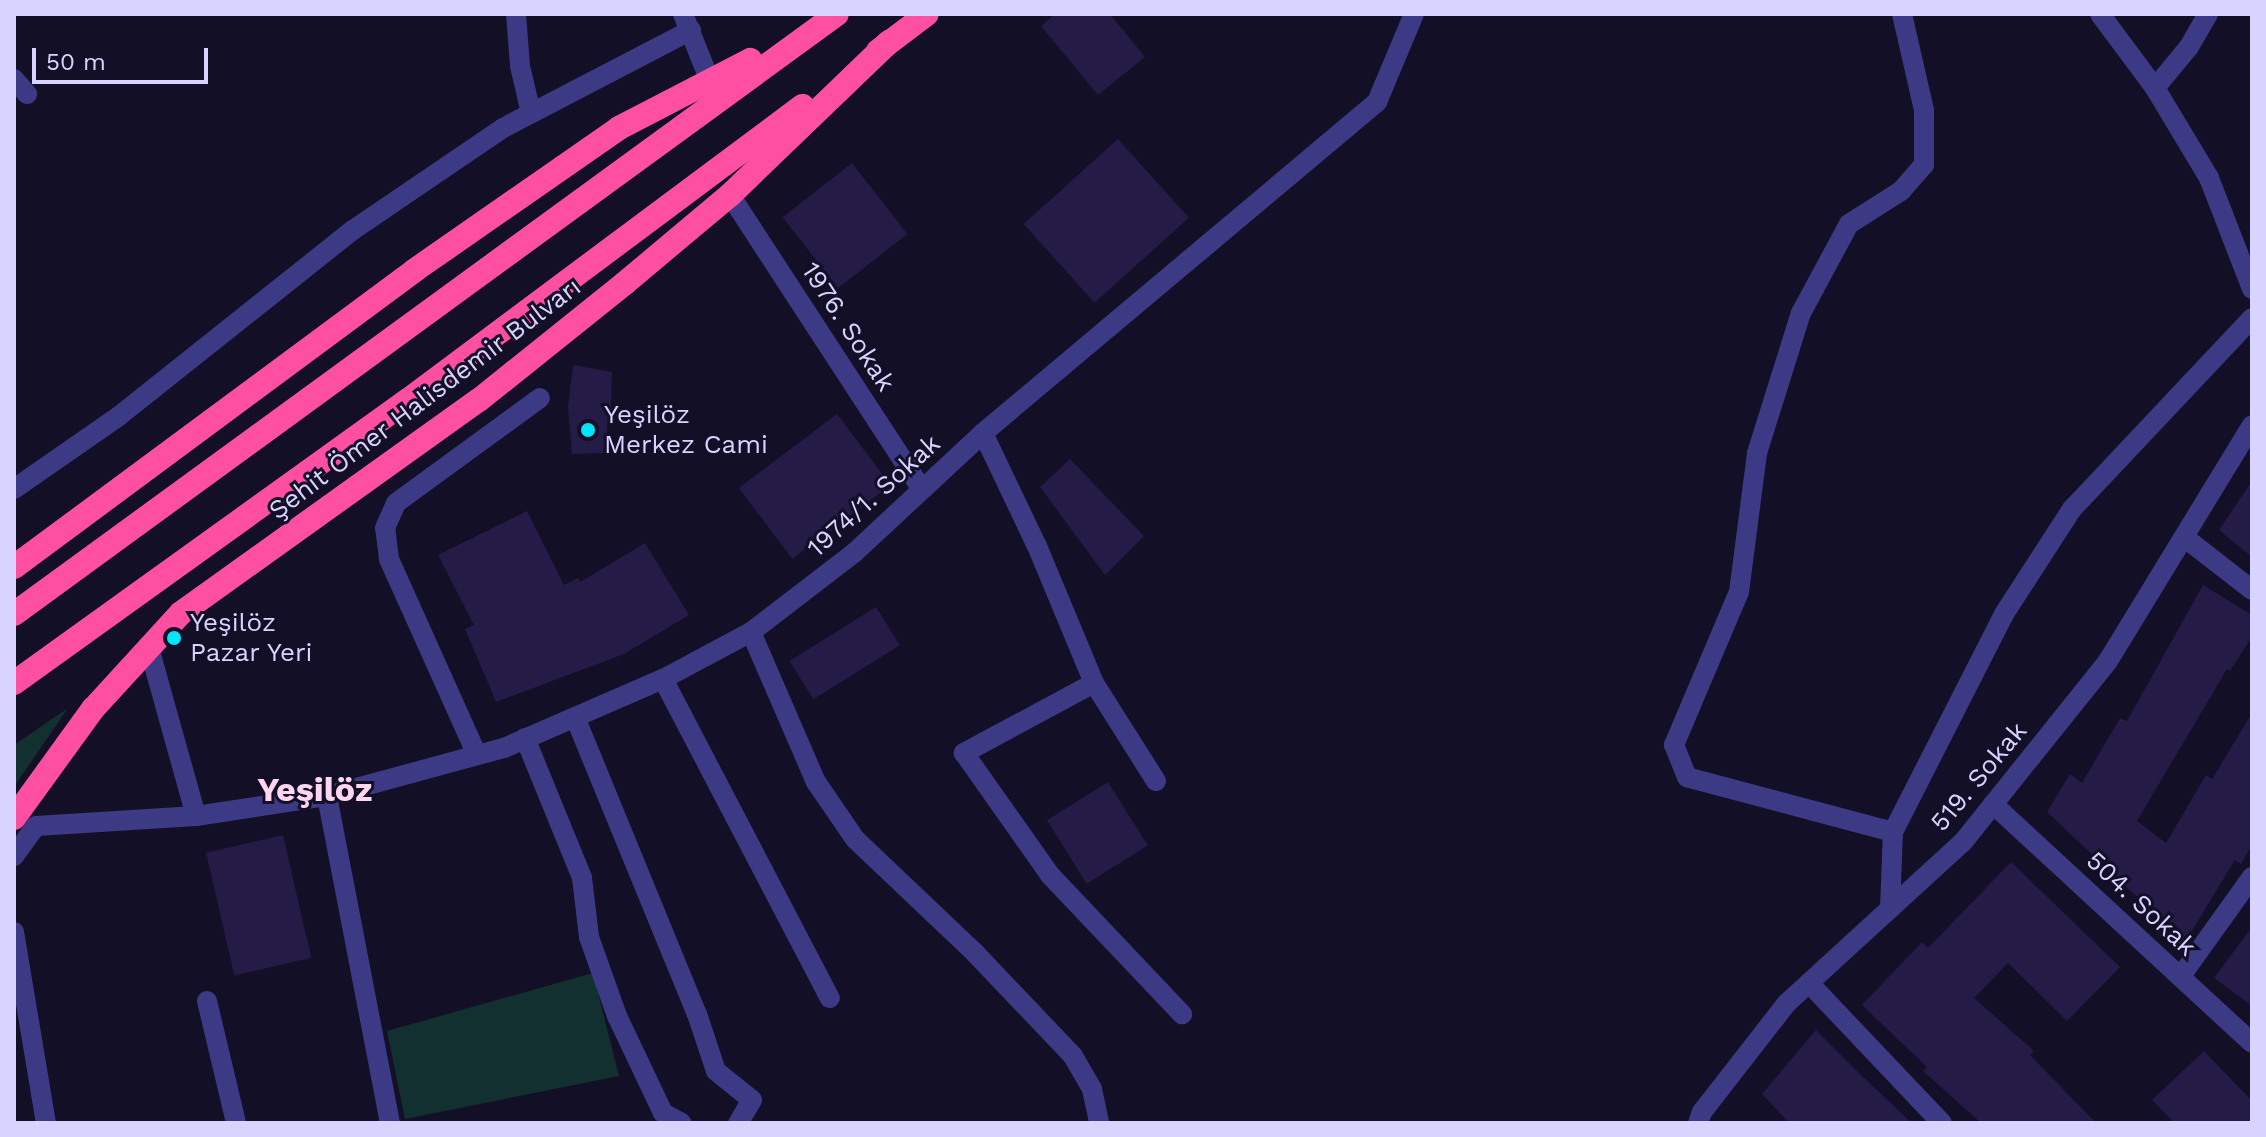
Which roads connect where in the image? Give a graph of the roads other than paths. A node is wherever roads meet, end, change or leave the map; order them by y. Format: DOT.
graph roads {
  1 [pos="516,14"];
  2 [pos="927,14"];
  3 [pos="1902,14"];
  4 [pos="2100,14"];
  5 [pos="2208,14"];
  6 [pos="832,18"];
  7 [pos="1405,18"];
  8 [pos="687,22"];
  9 [pos="889,42"];
  10 [pos="710,81"];
  11 [pos="2155,88"];
  12 [pos="531,113"];
  13 [pos="730,195"];
  14 [pos="2252,289"];
  15 [pos="2252,318"];
  16 [pos="540,398"];
  17 [pos="2252,425"];
  18 [pos="983,433"];
  19 [pos="14,489"];
  20 [pos="922,489"];
  21 [pos="2184,537"];
  22 [pos="14,567"];
  23 [pos="2252,590"];
  24 [pos="14,614"];
  25 [pos="751,632"];
  26 [pos="149,648"];
  27 [pos="663,679"];
  28 [pos="14,683"];
  29 [pos="1094,683"];
  30 [pos="575,717"];
  31 [pos="525,738"];
  32 [pos="477,755"];
  33 [pos="1156,781"];
  34 [pos="327,796"];
  35 [pos="1993,804"];
  36 [pos="196,816"];
  37 [pos="14,818"];
  38 [pos="1893,832"];
  39 [pos="14,856"];
  40 [pos="2252,877"];
  41 [pos="1890,909"];
  42 [pos="14,932"];
  43 [pos="2181,976"];
  44 [pos="1809,983"];
  45 [pos="830,998"];
  46 [pos="207,1001"];
  47 [pos="1182,1014"];
  48 [pos="2252,1043"];
  49 [pos="46,1123"];
  50 [pos="236,1123"];
  51 [pos="390,1123"];
  52 [pos="682,1123"];
  53 [pos="738,1123"];
  54 [pos="1099,1123"];
  55 [pos="1698,1123"];
  56 [pos="1942,1123"];
  1 -- 12 [label="street"];
  2 -- 9 [label="highway, Şehit Ömer Halisdemir Bulvarı"];
  3 -- 38 [label="street"];
  4 -- 11 [label="street"];
  5 -- 11 [label="street"];
  6 -- 10 [label="highway"];
  6 -- 24 [label="highway"];
  7 -- 18 [label="street, 1974/1. Sokak"];
  8 -- 10 [label="street"];
  8 -- 12 [label="street"];
  9 -- 13 [label="highway, Şehit Ömer Halisdemir Bulvarı"];
  9 -- 28 [label="highway, Şehit Ömer Halisdemir Bulvarı"];
  10 -- 22 [label="highway"];
  11 -- 14 [label="street"];
  12 -- 19 [label="street"];
  13 -- 20 [label="street, 1976. Sokak"];
  13 -- 26 [label="highway, Şehit Ömer Halisdemir Bulvarı"];
  15 -- 38 [label="street"];
  16 -- 32 [label="street"];
  17 -- 21 [label="street, 519. Sokak"];
  18 -- 20 [label="street, 1974/1. Sokak"];
  18 -- 29 [label="street"];
  20 -- 25 [label="street, 1974/1. Sokak"];
  21 -- 23 [label="street"];
  21 -- 35 [label="street, 519. Sokak"];
  25 -- 27 [label="street, 1974/1. Sokak"];
  25 -- 54 [label="street"];
  26 -- 36 [label="street"];
  26 -- 37 [label="highway, Şehit Ömer Halisdemir Bulvarı"];
  27 -- 30 [label="street, 1974/1. Sokak"];
  27 -- 45 [label="street"];
  29 -- 33 [label="street"];
  29 -- 47 [label="street"];
  30 -- 31 [label="street, 1974/1. Sokak"];
  30 -- 53 [label="street"];
  31 -- 32 [label="street, 1974/1. Sokak"];
  31 -- 52 [label="street"];
  32 -- 34 [label="street, 1974/1. Sokak"];
  34 -- 36 [label="street, 1974/1. Sokak"];
  34 -- 51 [label="street"];
  35 -- 41 [label="street, 519. Sokak"];
  35 -- 43 [label="street, 504. Sokak"];
  36 -- 39 [label="street, 1974/1. Sokak"];
  38 -- 41 [label="street"];
  40 -- 43 [label="street"];
  41 -- 44 [label="street, 519. Sokak"];
  42 -- 49 [label="street"];
  43 -- 48 [label="street, 504. Sokak"];
  44 -- 55 [label="street, 519. Sokak"];
  44 -- 56 [label="street"];
  46 -- 50 [label="street"];
}
